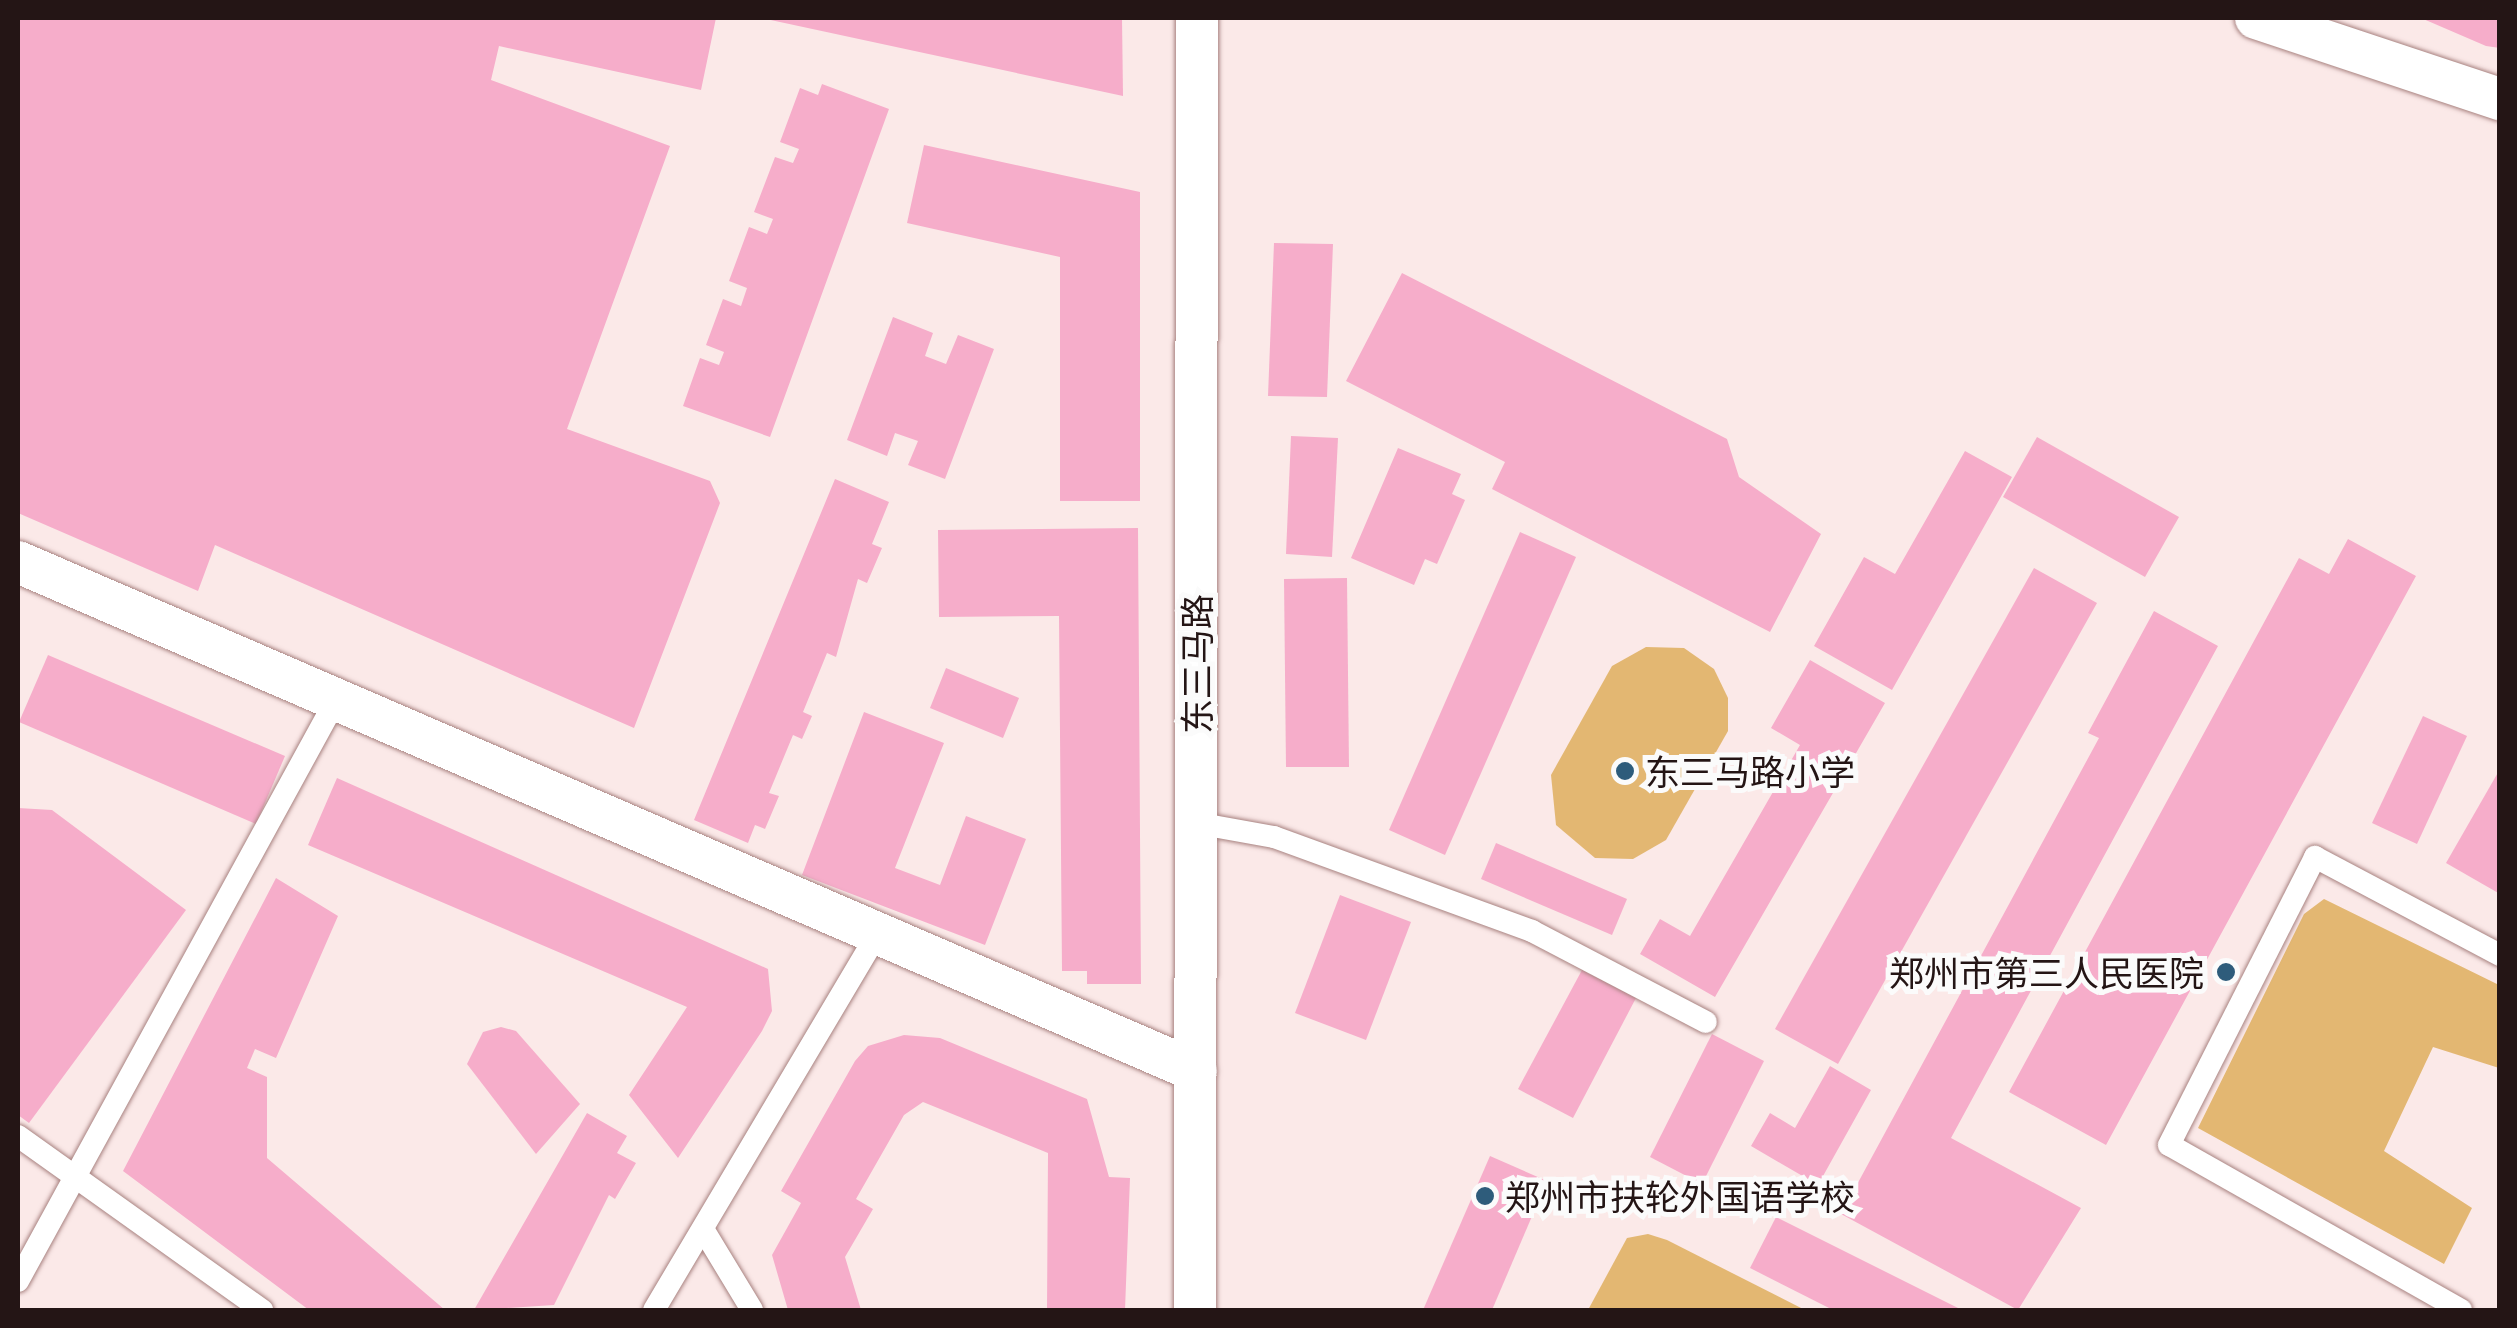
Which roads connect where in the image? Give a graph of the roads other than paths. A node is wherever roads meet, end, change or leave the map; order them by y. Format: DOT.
graph roads {
  1 [pos="1197,18"];
  2 [pos="2256,18"];
  3 [pos="2500,99"];
  4 [pos="18,562"];
  5 [pos="336,700"];
  6 [pos="1196,824"];
  7 [pos="876,934"];
  8 [pos="2500,955"];
  9 [pos="1706,1022"];
  10 [pos="1196,1071"];
  11 [pos="18,1136"];
  12 [pos="75,1176"];
  13 [pos="702,1229"];
  14 [pos="18,1281"];
  15 [pos="262,1310"];
  16 [pos="654,1310"];
  17 [pos="752,1310"];
  18 [pos="1195,1310"];
  19 [pos="2460,1310"];
  1 -- 6 [label="street, 东三马路"];
  2 -- 3 [label="street"];
  4 -- 5 [label="street"];
  5 -- 7 [label="street"];
  5 -- 12 [label="lane"];
  6 -- 9 [label="lane"];
  6 -- 10 [label="street, 东三马路"];
  7 -- 10 [label="street"];
  7 -- 13 [label="lane"];
  8 -- 19 [label="lane"];
  10 -- 18 [label="street, 东三马路"];
  11 -- 12 [label="lane"];
  12 -- 14 [label="lane"];
  12 -- 15 [label="lane"];
  13 -- 16 [label="lane"];
  13 -- 17 [label="lane"];
}
